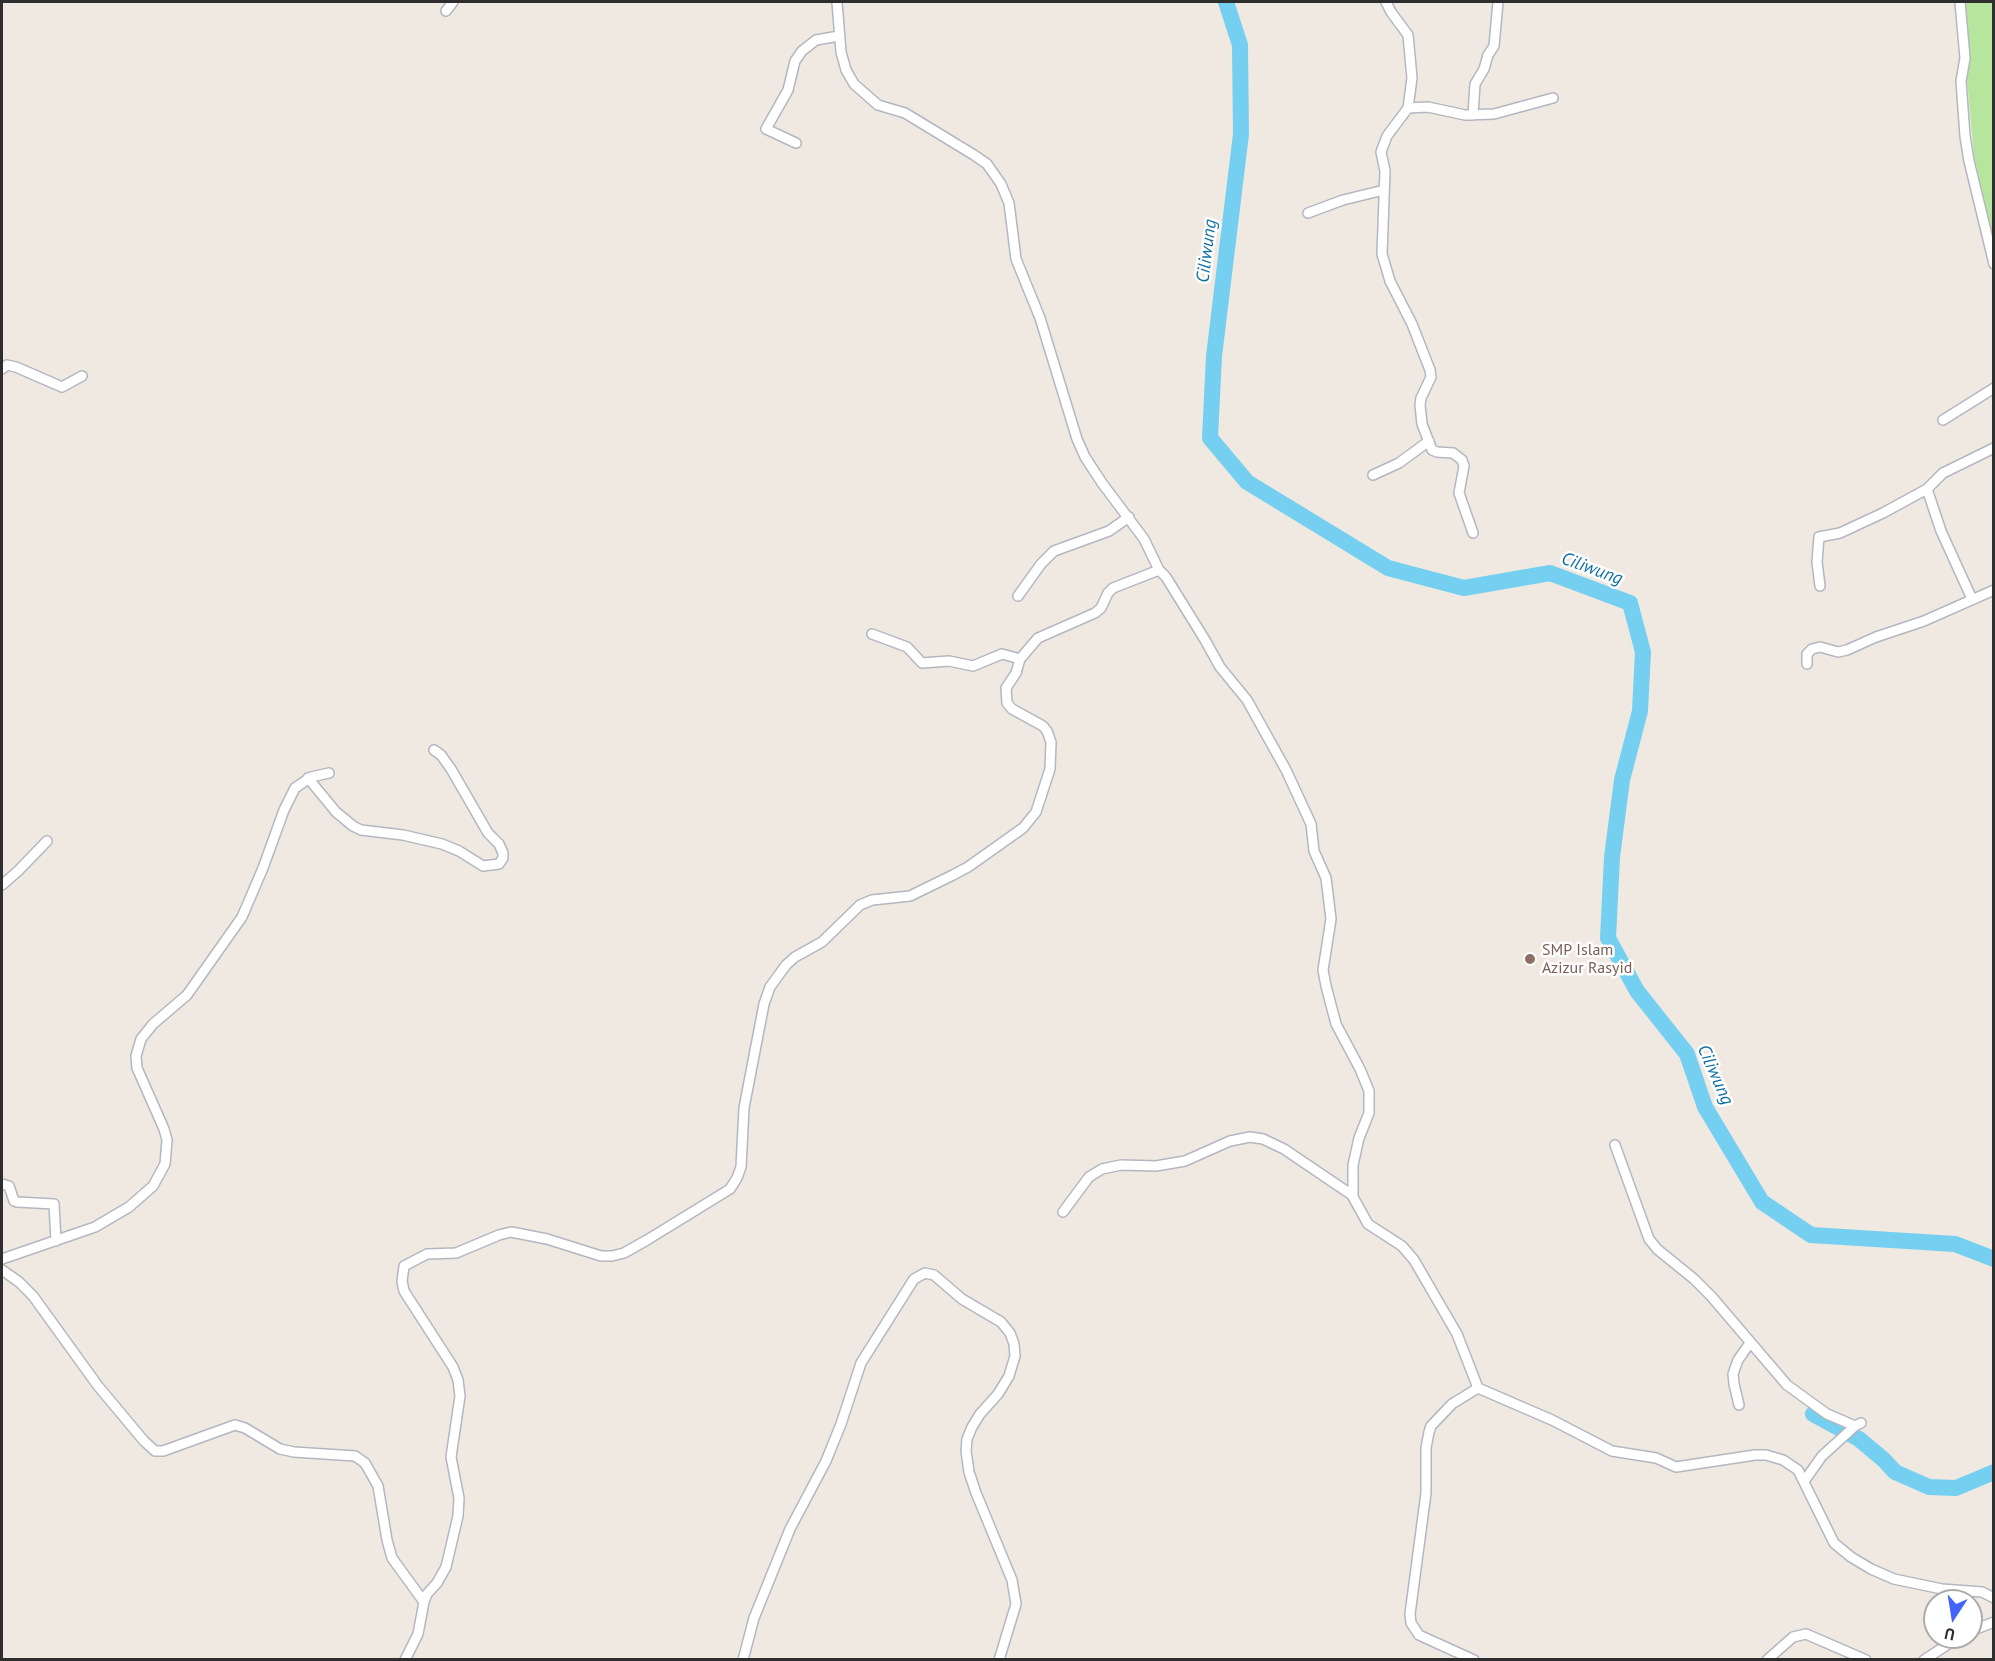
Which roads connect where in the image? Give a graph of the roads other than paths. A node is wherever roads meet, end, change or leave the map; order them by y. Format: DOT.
graph roads {
  1 [pos="453,2"];
  2 [pos="837,2"];
  3 [pos="1386,2"];
  4 [pos="1498,2"];
  5 [pos="1960,2"];
  6 [pos="446,11"];
  7 [pos="839,36"];
  8 [pos="1553,98"];
  9 [pos="1408,108"];
  10 [pos="1473,115"];
  11 [pos="796,143"];
  12 [pos="1384,190"];
  13 [pos="1308,213"];
  14 [pos="1994,264"];
  15 [pos="2,369"];
  16 [pos="82,376"];
  17 [pos="1994,388"];
  18 [pos="1943,420"];
  19 [pos="1429,441"];
  20 [pos="1994,448"];
  21 [pos="1373,475"];
  22 [pos="1927,489"];
  23 [pos="1129,517"];
  24 [pos="1473,533"];
  25 [pos="1159,570"];
  26 [pos="1820,586"];
  27 [pos="1994,590"];
  28 [pos="1018,596"];
  29 [pos="1972,599"];
  30 [pos="872,634"];
  31 [pos="1020,659"];
  32 [pos="1807,664"];
  33 [pos="434,750"];
  34 [pos="329,772"];
  35 [pos="308,778"];
  36 [pos="47,841"];
  37 [pos="2,885"];
  38 [pos="1615,1146"];
  39 [pos="2,1184"];
  40 [pos="1352,1195"];
  41 [pos="1063,1212"];
  42 [pos="56,1241"];
  43 [pos="2,1259"];
  44 [pos="2,1270"];
  45 [pos="1747,1347"];
  46 [pos="1478,1388"];
  47 [pos="1739,1405"];
  48 [pos="1804,1480"];
  49 [pos="1994,1598"];
  50 [pos="424,1602"];
  51 [pos="1940,1649"];
  52 [pos="405,1659"];
  53 [pos="743,1659"];
  54 [pos="999,1659"];
  55 [pos="1474,1659"];
  56 [pos="1767,1659"];
  57 [pos="1866,1659"];
  58 [pos="1924,1659"];
  1 -- 6 [label="street"];
  2 -- 7 [label="street"];
  3 -- 9 [label="street"];
  4 -- 10 [label="street"];
  5 -- 14 [label="street"];
  7 -- 11 [label="street"];
  7 -- 23 [label="street"];
  8 -- 10 [label="street"];
  9 -- 10 [label="street"];
  9 -- 12 [label="street"];
  12 -- 13 [label="street"];
  12 -- 19 [label="street"];
  15 -- 16 [label="street"];
  17 -- 18 [label="street"];
  19 -- 21 [label="street"];
  19 -- 24 [label="street"];
  20 -- 22 [label="street"];
  22 -- 26 [label="street"];
  22 -- 29 [label="street"];
  23 -- 25 [label="street"];
  23 -- 28 [label="street"];
  25 -- 31 [label="street"];
  25 -- 40 [label="street"];
  27 -- 29 [label="street"];
  29 -- 32 [label="street"];
  30 -- 31 [label="street"];
  31 -- 50 [label="street"];
  33 -- 35 [label="street"];
  34 -- 35 [label="street"];
  35 -- 42 [label="street"];
  36 -- 37 [label="street"];
  38 -- 45 [label="street"];
  39 -- 42 [label="street"];
  40 -- 41 [label="street"];
  40 -- 46 [label="street"];
  42 -- 43 [label="street"];
  44 -- 50 [label="street"];
  45 -- 47 [label="street"];
  45 -- 48 [label="street"];
  46 -- 48 [label="street"];
  46 -- 55 [label="street"];
  48 -- 49 [label="street"];
  50 -- 52 [label="street"];
  51 -- 58 [label="street"];
  53 -- 54 [label="street"];
  56 -- 57 [label="street"];
}
